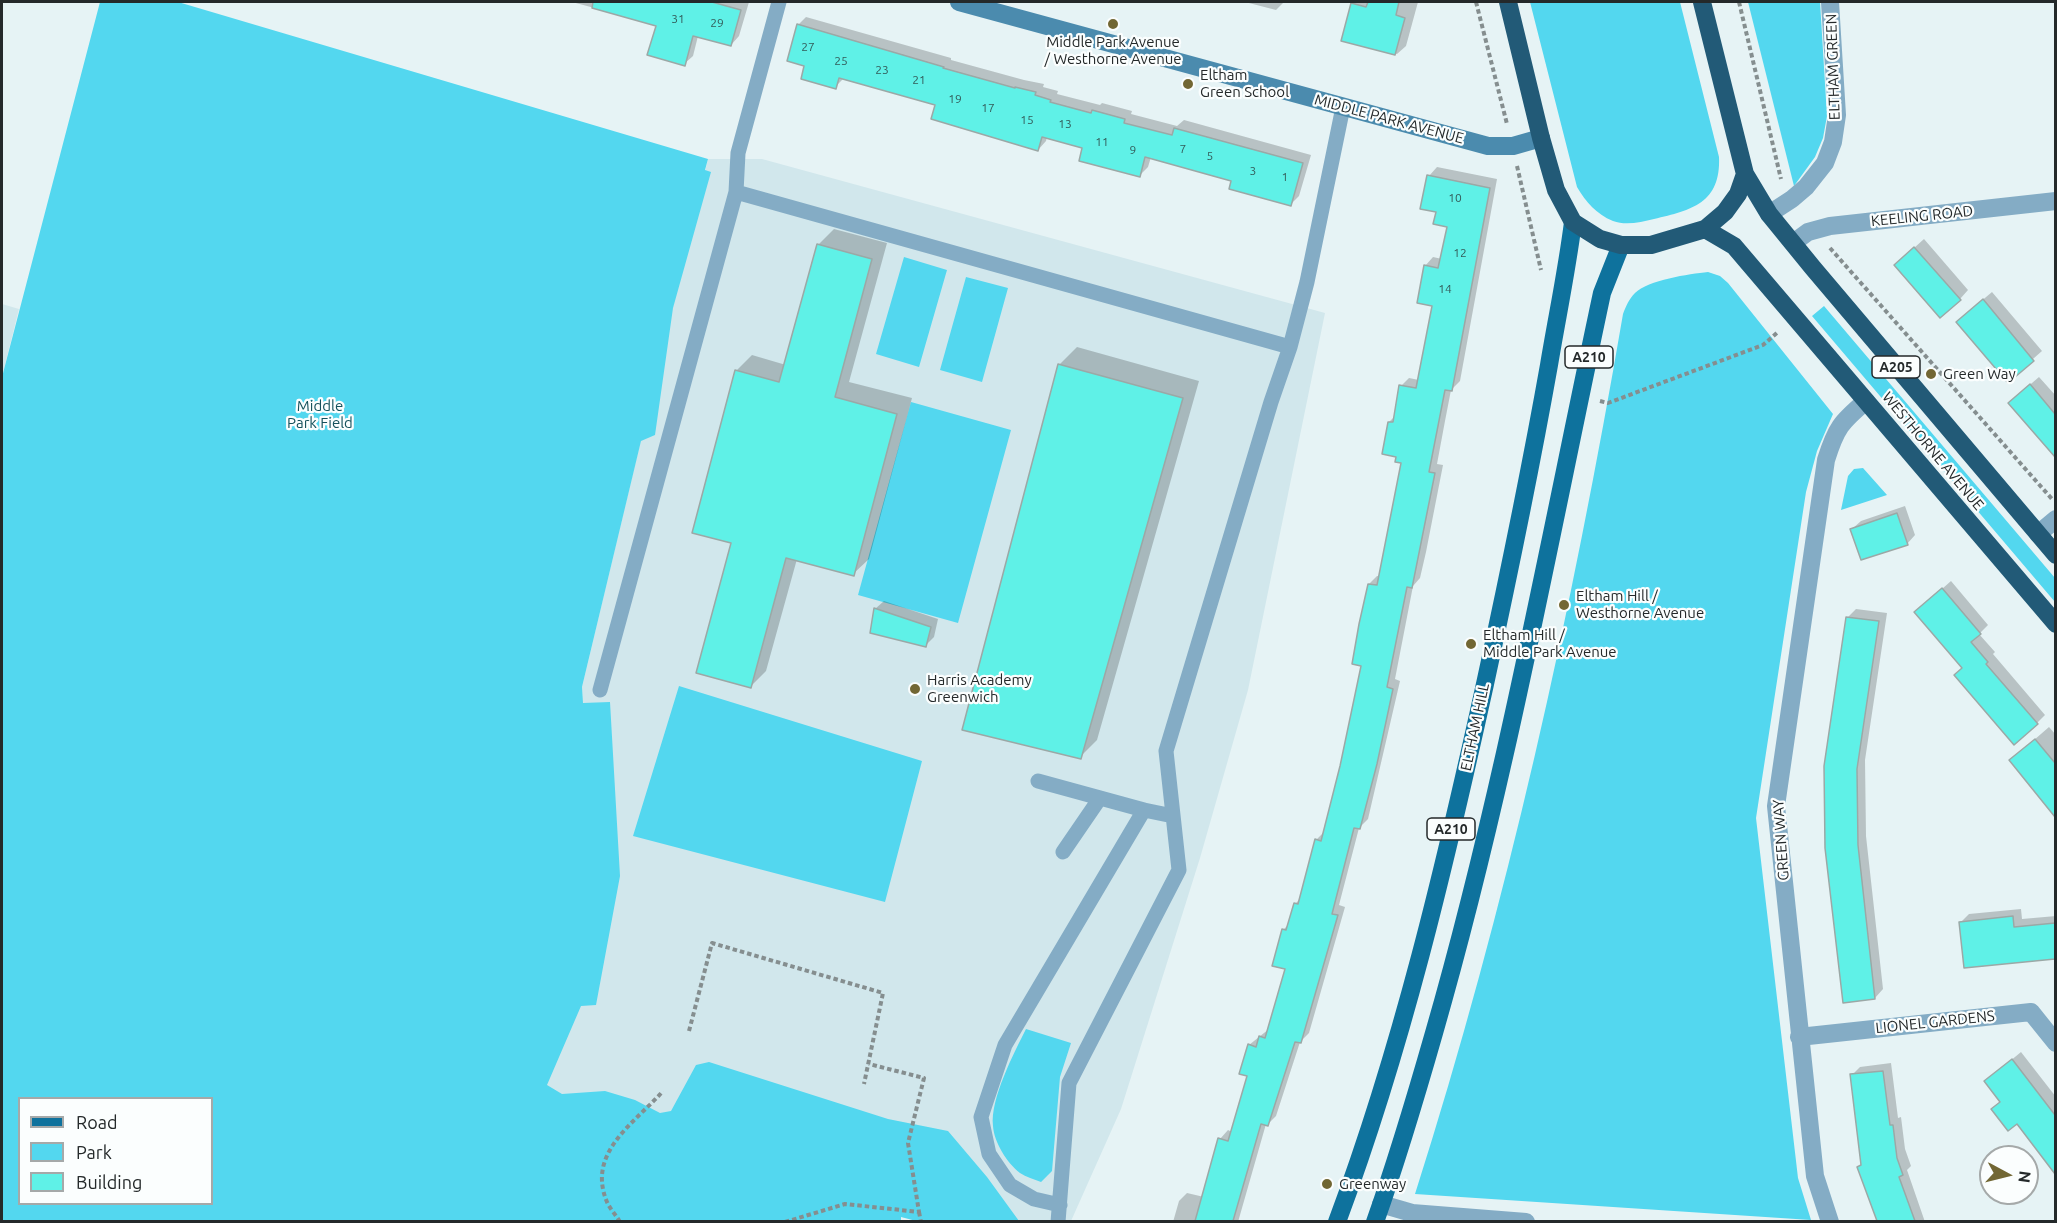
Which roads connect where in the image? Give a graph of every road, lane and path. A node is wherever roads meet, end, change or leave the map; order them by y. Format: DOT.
graph roads {
  1 [pos="779,2"];
  2 [pos="959,2"];
  3 [pos="1476,2"];
  4 [pos="1508,2"];
  5 [pos="1702,2"];
  6 [pos="1739,2"];
  7 [pos="1830,2"];
  8 [pos="1343,107"];
  9 [pos="1505,116"];
  10 [pos="1541,138"];
  11 [pos="1518,170"];
  12 [pos="1745,174"];
  13 [pos="1785,188"];
  14 [pos="736,192"];
  15 [pos="2055,201"];
  16 [pos="1769,214"];
  17 [pos="1573,222"];
  18 [pos="1705,229"];
  19 [pos="1793,243"];
  20 [pos="1621,246"];
  21 [pos="1832,251"];
  22 [pos="1542,273"];
  23 [pos="1777,334"];
  24 [pos="1290,347"];
  25 [pos="1866,400"];
  26 [pos="1608,403"];
  27 [pos="2055,503"];
  28 [pos="2055,519"];
  29 [pos="2038,534"];
  30 [pos="2055,555"];
  31 [pos="2055,624"];
  32 [pos="600,690"];
  33 [pos="1038,781"];
  34 [pos="1100,798"];
  35 [pos="1144,810"];
  36 [pos="1173,816"];
  37 [pos="1064,852"];
  38 [pos="689,1031"];
  39 [pos="1799,1037"];
  40 [pos="2055,1044"];
  41 [pos="869,1064"];
  42 [pos="864,1084"];
  43 [pos="663,1091"];
  44 [pos="1060,1205"];
  45 [pos="919,1212"];
  46 [pos="1378,1213"];
  47 [pos="620,1221"];
  48 [pos="785,1221"];
  49 [pos="921,1221"];
  50 [pos="1058,1221"];
  51 [pos="1337,1221"];
  52 [pos="1526,1221"];
  53 [pos="1830,1221"];
  1 -- 14 [label="lane"];
  2 -- 8 [label="street, MIDDLE PARK AVENUE"];
  3 -- 9 [label="path"];
  4 -- 10 [label="highway"];
  5 -- 12 [label="highway, A205"];
  6 -- 13 [label="path"];
  7 -- 16 [label="street, ELTHAM GREEN"];
  8 -- 10 [label="street, MIDDLE PARK AVENUE"];
  8 -- 24 [label="lane"];
  10 -- 17 [label="highway"];
  11 -- 22 [label="path"];
  12 -- 16 [label="highway, WESTHORNE AVENUE / A205"];
  12 -- 18 [label="highway"];
  14 -- 24 [label="lane"];
  14 -- 32 [label="lane"];
  15 -- 19 [label="street, KEELING ROAD"];
  16 -- 19 [label="highway, WESTHORNE AVENUE / A205"];
  17 -- 20 [label="highway"];
  17 -- 51 [label="main road, ELTHAM HILL / A210"];
  18 -- 20 [label="highway"];
  18 -- 25 [label="highway, WESTHORNE AVENUE / A205"];
  19 -- 29 [label="highway, WESTHORNE AVENUE / A205"];
  20 -- 46 [label="main road, A210"];
  21 -- 27 [label="path"];
  23 -- 26 [label="path"];
  24 -- 36 [label="lane"];
  25 -- 31 [label="highway, WESTHORNE AVENUE / A205"];
  25 -- 39 [label="street, GREEN WAY"];
  28 -- 29 [label="street"];
  29 -- 30 [label="highway, WESTHORNE AVENUE / A205"];
  33 -- 34 [label="lane"];
  34 -- 35 [label="lane"];
  34 -- 37 [label="lane"];
  35 -- 36 [label="lane"];
  35 -- 44 [label="lane"];
  36 -- 44 [label="lane"];
  38 -- 41 [label="path"];
  39 -- 40 [label="street, LIONEL GARDENS"];
  39 -- 53 [label="street, GREEN WAY"];
  41 -- 42 [label="path"];
  41 -- 45 [label="path"];
  43 -- 47 [label="path"];
  44 -- 50 [label="lane"];
  45 -- 48 [label="path"];
  45 -- 49 [label="path"];
  46 -- 52 [label="street"];
}
